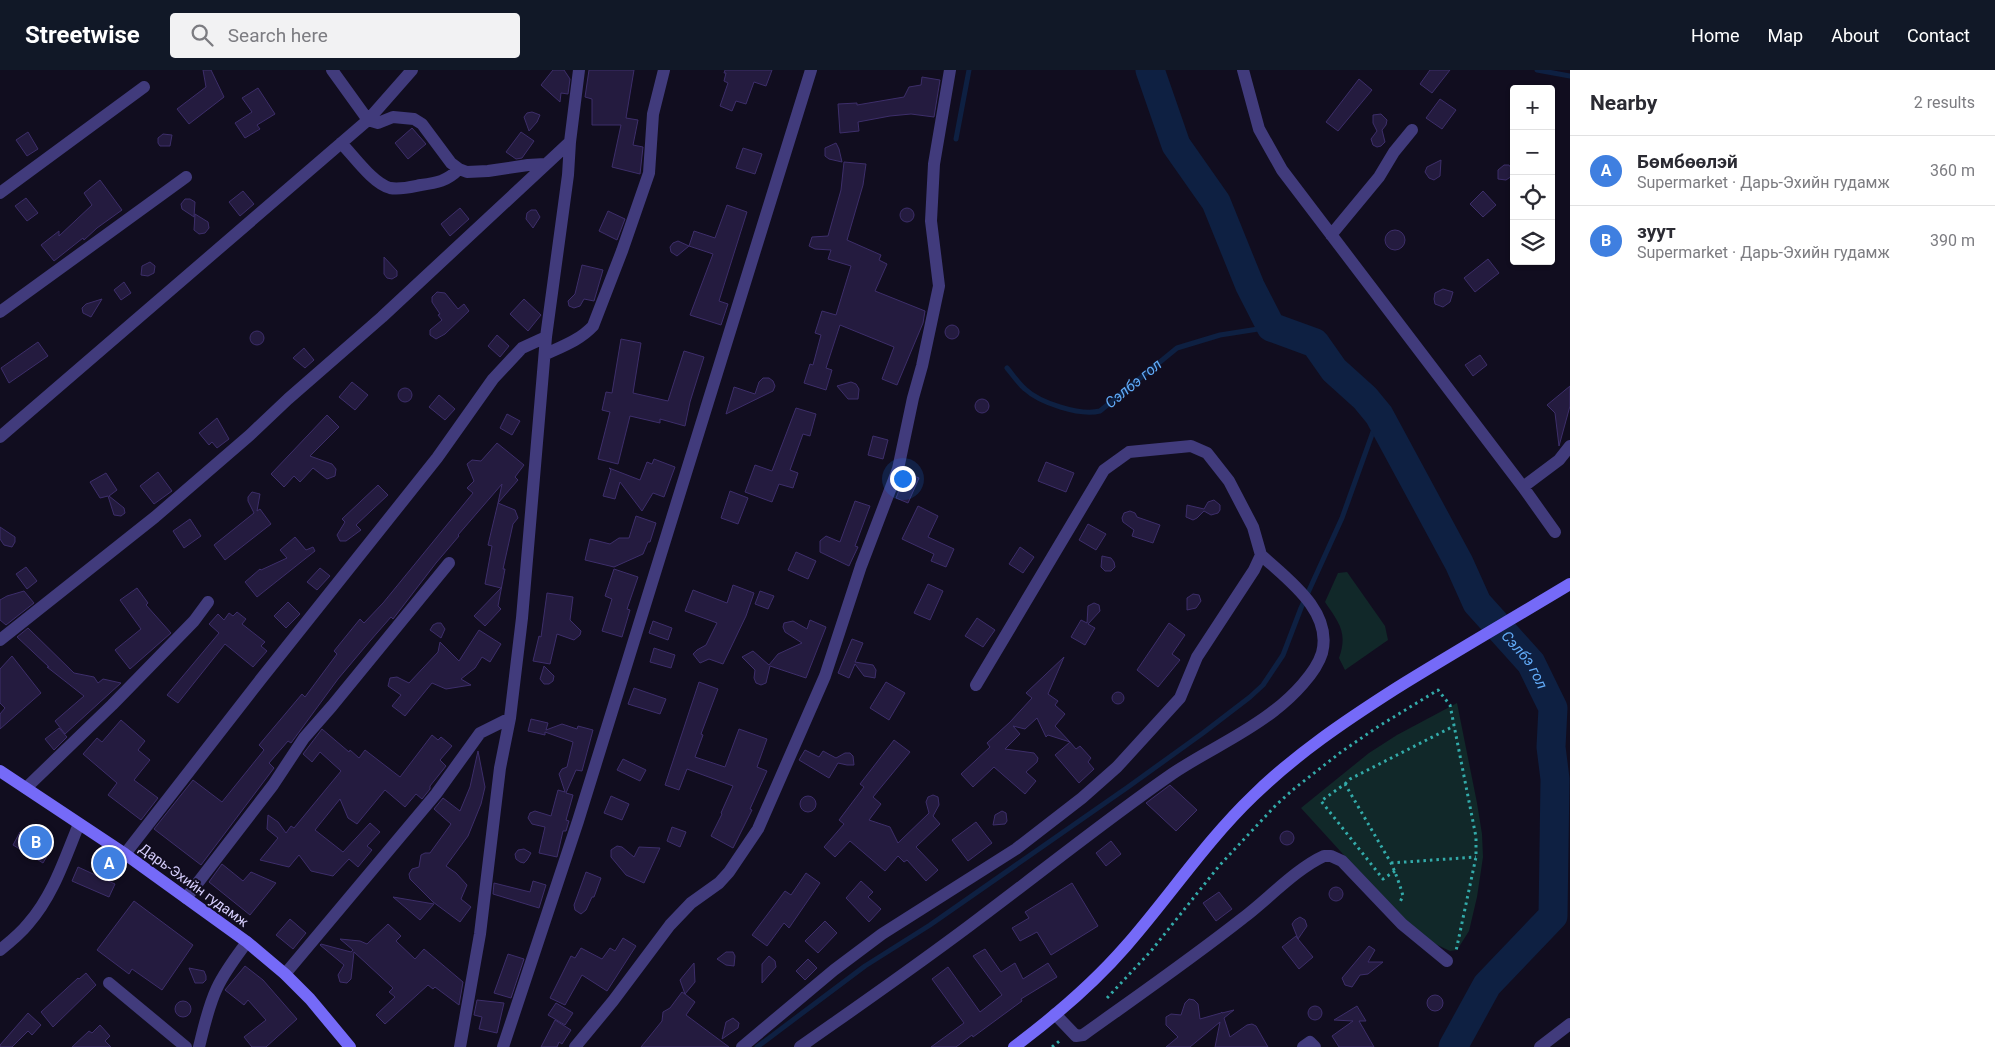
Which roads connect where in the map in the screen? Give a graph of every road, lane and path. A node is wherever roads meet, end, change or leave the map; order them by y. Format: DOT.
graph roads {
  1 [pos="332,70"];
  2 [pos="412,70"];
  3 [pos="579,70"];
  4 [pos="664,70"];
  5 [pos="811,70"];
  6 [pos="950,70"];
  7 [pos="1243,70"];
  8 [pos="144,87"];
  9 [pos="368,120"];
  10 [pos="1412,130"];
  11 [pos="570,142"];
  12 [pos="341,143"];
  13 [pos="545,164"];
  14 [pos="460,169"];
  15 [pos="186,177"];
  16 [pos="0,194"];
  17 [pos="1331,234"];
  18 [pos="0,312"];
  19 [pos="546,337"];
  20 [pos="546,354"];
  21 [pos="0,437"];
  22 [pos="1570,446"];
  23 [pos="1523,487"];
  24 [pos="1555,532"];
  25 [pos="1261,555"];
  26 [pos="449,563"];
  27 [pos="1570,584"];
  28 [pos="208,602"];
  29 [pos="0,640"];
  30 [pos="976,685"];
  31 [pos="510,718"];
  32 [pos="1454,726"];
  33 [pos="0,771"];
  34 [pos="1345,784"];
  35 [pos="26,788"];
  36 [pos="80,824"];
  37 [pos="125,854"];
  38 [pos="1476,857"];
  39 [pos="1391,863"];
  40 [pos="1394,871"];
  41 [pos="186,898"];
  42 [pos="1390,911"];
  43 [pos="247,942"];
  44 [pos="0,950"];
  45 [pos="1450,960"];
  46 [pos="285,974"];
  47 [pos="109,982"];
  48 [pos="1105,1001"];
  49 [pos="1055,1014"];
  50 [pos="1570,1024"];
  51 [pos="1071,1031"];
  52 [pos="186,1047"];
  53 [pos="198,1047"];
  54 [pos="350,1047"];
  55 [pos="460,1047"];
  56 [pos="503,1047"];
  57 [pos="575,1047"];
  58 [pos="742,1047"];
  59 [pos="800,1047"];
  60 [pos="1014,1047"];
  61 [pos="1052,1047"];
  62 [pos="1303,1047"];
  63 [pos="1315,1047"];
  64 [pos="1540,1047"];
  1 -- 9 [label="street"];
  2 -- 9 [label="street"];
  3 -- 11 [label="street"];
  4 -- 20 [label="street"];
  5 -- 56 [label="street"];
  6 -- 57 [label="street"];
  7 -- 17 [label="street"];
  8 -- 16 [label="street"];
  9 -- 12 [label="street"];
  9 -- 14 [label="street"];
  10 -- 17 [label="street"];
  11 -- 13 [label="street"];
  11 -- 19 [label="street"];
  12 -- 14 [label="street"];
  12 -- 21 [label="street"];
  13 -- 14 [label="street"];
  13 -- 29 [label="street"];
  15 -- 18 [label="street"];
  17 -- 23 [label="street"];
  19 -- 20 [label="street"];
  19 -- 37 [label="street"];
  20 -- 31 [label="street"];
  22 -- 23 [label="street"];
  23 -- 24 [label="street"];
  25 -- 30 [label="street"];
  25 -- 58 [label="street"];
  25 -- 59 [label="street"];
  26 -- 41 [label="street"];
  27 -- 49 [label="main road"];
  28 -- 35 [label="street"];
  31 -- 46 [label="street"];
  31 -- 55 [label="street"];
  32 -- 34 [label="path"];
  32 -- 38 [label="path"];
  32 -- 48 [label="path"];
  33 -- 35 [label="main road, Дарь-Эхийн гудамж"];
  34 -- 39 [label="path"];
  34 -- 40 [label="path"];
  35 -- 36 [label="main road, Дарь-Эхийн гудамж"];
  36 -- 37 [label="main road, Дарь-Эхийн гудамж"];
  36 -- 44 [label="street"];
  37 -- 41 [label="main road, Дарь-Эхийн гудамж"];
  38 -- 39 [label="path"];
  38 -- 45 [label="path"];
  39 -- 40 [label="path"];
  40 -- 42 [label="path"];
  41 -- 43 [label="main road, Дарь-Эхийн гудамж"];
  42 -- 45 [label="street"];
  42 -- 51 [label="street"];
  43 -- 46 [label="main road, Дарь-Эхийн гудамж"];
  43 -- 53 [label="street"];
  46 -- 54 [label="main road, Дарь-Эхийн гудамж"];
  47 -- 52 [label="street"];
  49 -- 51 [label="street"];
  49 -- 60 [label="main road"];
  50 -- 64 [label="street"];
  51 -- 61 [label="path"];
  62 -- 63 [label="street"];
}
